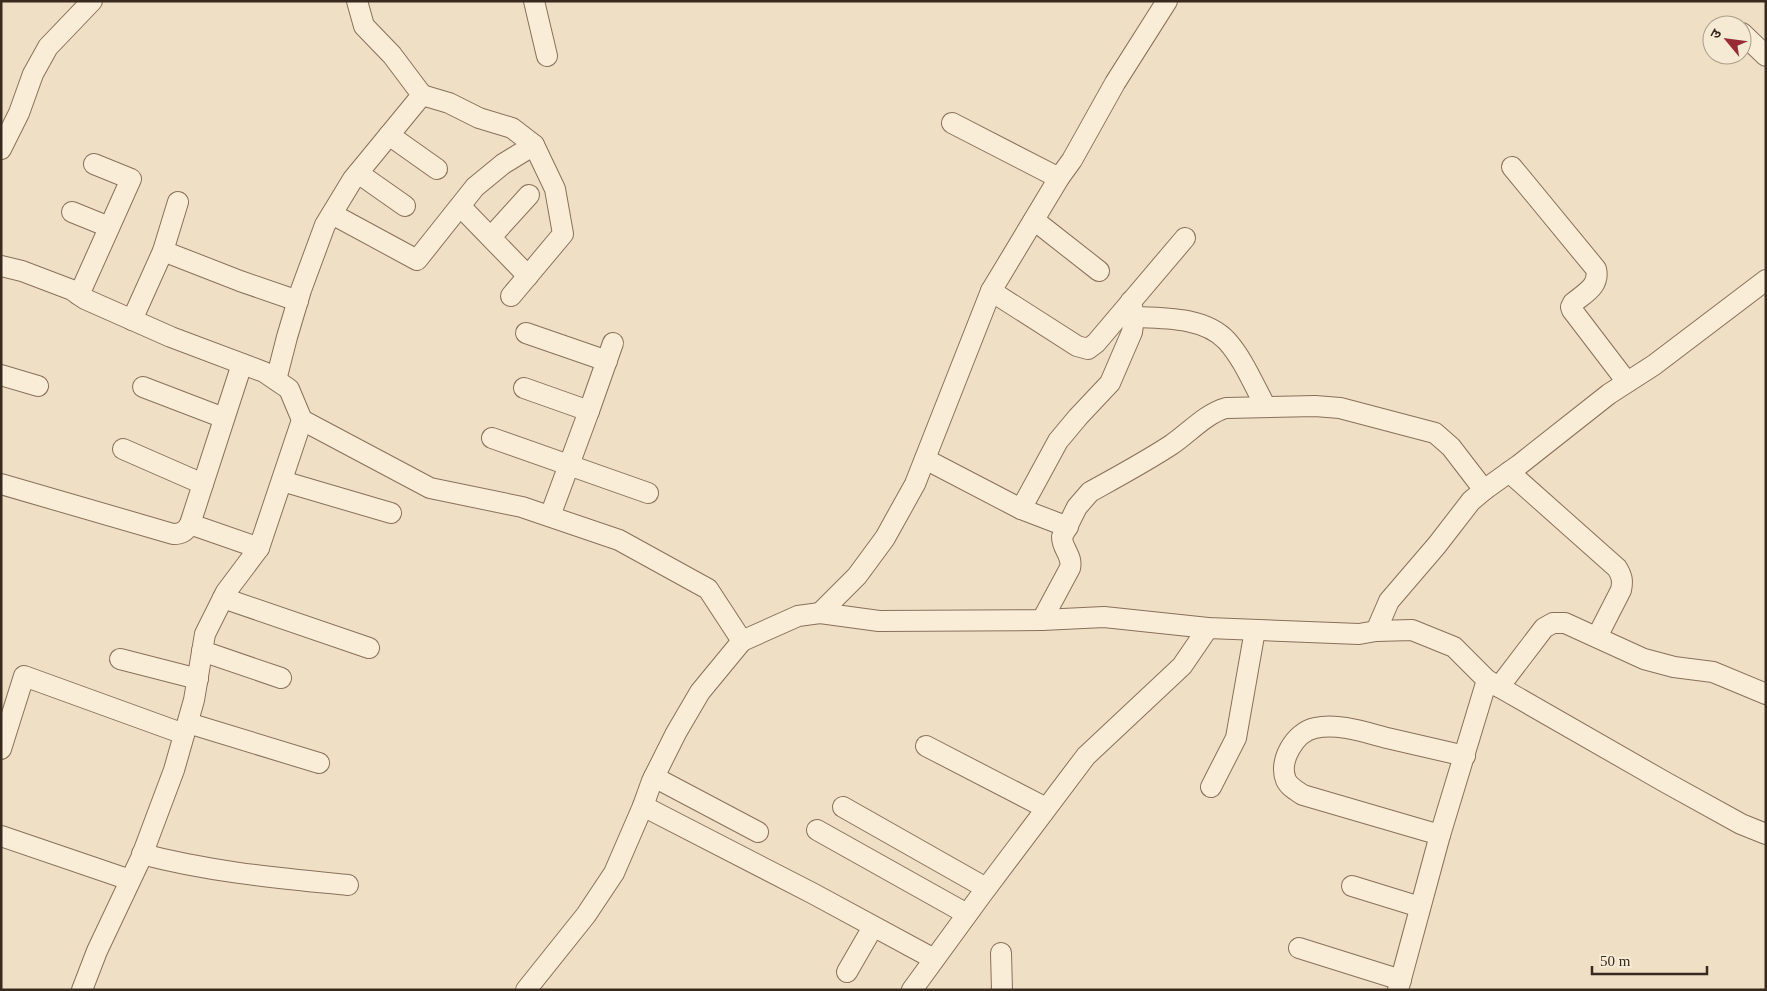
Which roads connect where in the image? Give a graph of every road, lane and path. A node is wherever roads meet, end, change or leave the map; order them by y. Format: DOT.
graph roads {
  1 [pos="92,1"];
  2 [pos="357,1"];
  3 [pos="534,1"];
  4 [pos="1167,1"];
  5 [pos="1752,43"];
  6 [pos="547,56"];
  7 [pos="1766,56"];
  8 [pos="422,95"];
  9 [pos="952,123"];
  10 [pos="389,134"];
  11 [pos="534,145"];
  12 [pos="1,149"];
  13 [pos="94,164"];
  14 [pos="1512,167"];
  15 [pos="437,169"];
  16 [pos="358,173"];
  17 [pos="1059,178"];
  18 [pos="529,195"];
  19 [pos="178,202"];
  20 [pos="405,206"];
  21 [pos="461,207"];
  22 [pos="72,212"];
  23 [pos="332,214"];
  24 [pos="1034,220"];
  25 [pos="109,228"];
  26 [pos="491,237"];
  27 [pos="1185,238"];
  28 [pos="163,251"];
  29 [pos="1,266"];
  30 [pos="1099,271"];
  31 [pos="528,276"];
  32 [pos="1766,280"];
  33 [pos="991,291"];
  34 [pos="79,296"];
  35 [pos="512,296"];
  36 [pos="298,301"];
  37 [pos="1132,309"];
  38 [pos="132,320"];
  39 [pos="526,333"];
  40 [pos="242,364"];
  41 [pos="1,375"];
  42 [pos="276,380"];
  43 [pos="1627,382"];
  44 [pos="38,386"];
  45 [pos="143,387"];
  46 [pos="524,388"];
  47 [pos="1266,407"];
  48 [pos="589,412"];
  49 [pos="224,418"];
  50 [pos="302,420"];
  51 [pos="492,438"];
  52 [pos="123,449"];
  53 [pos="925,459"];
  54 [pos="570,464"];
  55 [pos="1508,472"];
  56 [pos="282,481"];
  57 [pos="1,484"];
  58 [pos="203,484"];
  59 [pos="1484,490"];
  60 [pos="648,493"];
  61 [pos="1021,508"];
  62 [pos="391,513"];
  63 [pos="550,516"];
  64 [pos="190,524"];
  65 [pos="1068,527"];
  66 [pos="259,548"];
  67 [pos="223,598"];
  68 [pos="820,613"];
  69 [pos="1042,620"];
  70 [pos="1208,628"];
  71 [pos="1256,630"];
  72 [pos="1376,631"];
  73 [pos="1597,638"];
  74 [pos="742,641"];
  75 [pos="370,648"];
  76 [pos="202,651"];
  77 [pos="120,659"];
  78 [pos="281,678"];
  79 [pos="198,679"];
  80 [pos="1493,683"];
  81 [pos="1766,694"];
  82 [pos="186,729"];
  83 [pos="926,746"];
  84 [pos="1,749"];
  85 [pos="1465,756"];
  86 [pos="319,763"];
  87 [pos="654,777"];
  88 [pos="1211,787"];
  89 [pos="643,806"];
  90 [pos="843,807"];
  91 [pos="1046,808"];
  92 [pos="816,830"];
  93 [pos="758,832"];
  94 [pos="1766,834"];
  95 [pos="1440,835"];
  96 [pos="1,836"];
  97 [pos="142,854"];
  98 [pos="130,880"];
  99 [pos="348,885"];
  100 [pos="1352,886"];
  101 [pos="986,888"];
  102 [pos="1420,907"];
  103 [pos="967,914"];
  104 [pos="873,927"];
  105 [pos="1299,948"];
  106 [pos="1001,953"];
  107 [pos="934,959"];
  108 [pos="847,972"];
  109 [pos="1400,985"];
  110 [pos="82,990"];
  111 [pos="526,990"];
  112 [pos="912,990"];
  113 [pos="1002,990"];
  1 -- 12 [label="street"];
  2 -- 8 [label="street"];
  3 -- 6 [label="street"];
  4 -- 17 [label="street"];
  5 -- 7 [label="street"];
  8 -- 10 [label="street"];
  8 -- 11 [label="street"];
  9 -- 17 [label="street"];
  10 -- 15 [label="street"];
  10 -- 16 [label="street"];
  11 -- 21 [label="street"];
  11 -- 31 [label="street"];
  13 -- 25 [label="street"];
  14 -- 43 [label="street"];
  16 -- 20 [label="street"];
  16 -- 23 [label="street"];
  17 -- 24 [label="street"];
  18 -- 26 [label="street"];
  19 -- 28 [label="street"];
  21 -- 23 [label="street"];
  21 -- 26 [label="street"];
  22 -- 25 [label="street"];
  23 -- 36 [label="street"];
  24 -- 30 [label="street"];
  24 -- 33 [label="street"];
  25 -- 34 [label="street"];
  26 -- 31 [label="street"];
  27 -- 37 [label="street"];
  28 -- 36 [label="street"];
  28 -- 38 [label="street"];
  29 -- 34 [label="street"];
  31 -- 35 [label="street"];
  32 -- 43 [label="street"];
  33 -- 37 [label="street"];
  33 -- 53 [label="street"];
  34 -- 38 [label="street"];
  36 -- 42 [label="street"];
  37 -- 47 [label="street"];
  37 -- 61 [label="street"];
  38 -- 40 [label="street"];
  39 -- 48 [label="street"];
  40 -- 42 [label="street"];
  40 -- 49 [label="street"];
  41 -- 44 [label="street"];
  42 -- 50 [label="street"];
  43 -- 55 [label="street"];
  45 -- 49 [label="street"];
  46 -- 48 [label="street"];
  47 -- 59 [label="street"];
  47 -- 65 [label="street"];
  48 -- 54 [label="street"];
  49 -- 58 [label="street"];
  50 -- 56 [label="street"];
  50 -- 63 [label="street"];
  51 -- 54 [label="street"];
  52 -- 58 [label="street"];
  53 -- 61 [label="street"];
  53 -- 68 [label="street"];
  54 -- 60 [label="street"];
  54 -- 63 [label="street"];
  55 -- 59 [label="street"];
  55 -- 73 [label="street"];
  56 -- 62 [label="street"];
  56 -- 66 [label="street"];
  57 -- 64 [label="street"];
  58 -- 64 [label="street"];
  59 -- 72 [label="street"];
  61 -- 65 [label="street"];
  63 -- 74 [label="street"];
  64 -- 66 [label="street"];
  65 -- 69 [label="street"];
  66 -- 67 [label="street"];
  67 -- 75 [label="street"];
  67 -- 76 [label="street"];
  68 -- 69 [label="street"];
  68 -- 74 [label="street"];
  69 -- 70 [label="street"];
  70 -- 71 [label="street"];
  70 -- 91 [label="street"];
  71 -- 72 [label="street"];
  71 -- 88 [label="street"];
  72 -- 80 [label="street"];
  73 -- 80 [label="street"];
  73 -- 81 [label="street"];
  74 -- 87 [label="street"];
  76 -- 78 [label="street"];
  76 -- 79 [label="street"];
  77 -- 79 [label="street"];
  79 -- 82 [label="street"];
  80 -- 85 [label="street"];
  80 -- 94 [label="street"];
  82 -- 84 [label="street"];
  82 -- 86 [label="street"];
  82 -- 97 [label="street"];
  83 -- 91 [label="street"];
  85 -- 95 [label="street"];
  85 -- 95 [label="street"];
  87 -- 89 [label="street"];
  87 -- 93 [label="street"];
  89 -- 104 [label="street"];
  89 -- 111 [label="street"];
  90 -- 101 [label="street"];
  91 -- 101 [label="street"];
  92 -- 103 [label="street"];
  95 -- 102 [label="street"];
  96 -- 98 [label="street"];
  97 -- 98 [label="street"];
  97 -- 99 [label="street"];
  98 -- 110 [label="street"];
  100 -- 102 [label="street"];
  101 -- 103 [label="street"];
  102 -- 109 [label="street"];
  103 -- 107 [label="street"];
  104 -- 107 [label="street"];
  104 -- 108 [label="street"];
  105 -- 109 [label="street"];
  106 -- 113 [label="street"];
  107 -- 112 [label="street"];
}
